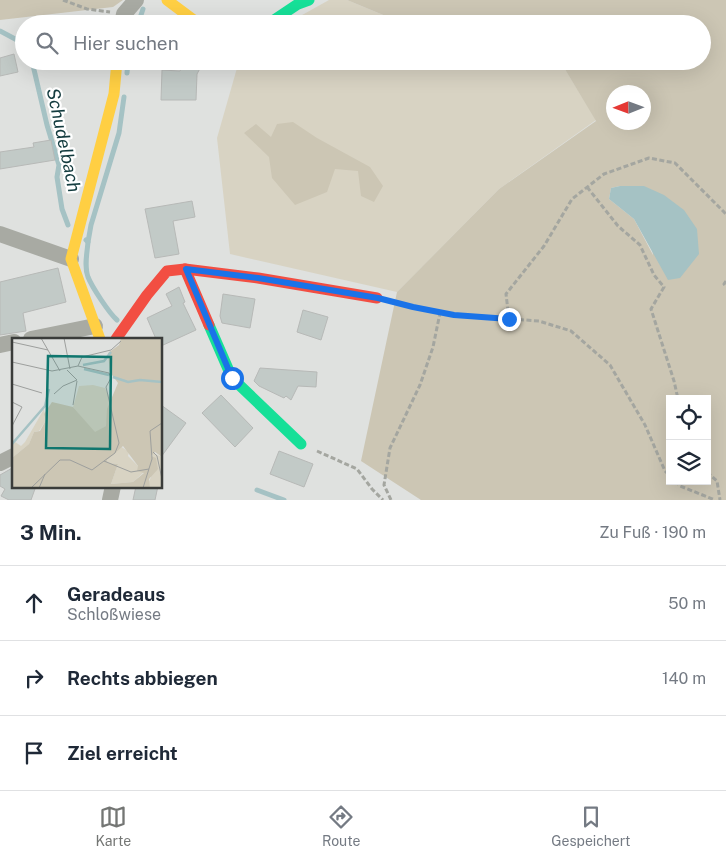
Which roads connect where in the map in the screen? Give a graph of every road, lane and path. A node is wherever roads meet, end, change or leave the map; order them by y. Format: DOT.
graph roads {
  1 [pos="63,0"];
  2 [pos="136,0"];
  3 [pos="167,0"];
  4 [pos="309,0"];
  5 [pos="109,15"];
  6 [pos="127,15"];
  7 [pos="187,15"];
  8 [pos="282,15"];
  9 [pos="116,70"];
  10 [pos="587,187"];
  11 [pos="726,214"];
  12 [pos="0,234"];
  13 [pos="71,259"];
  14 [pos="186,269"];
  15 [pos="726,282"];
  16 [pos="726,287"];
  17 [pos="378,298"];
  18 [pos="440,312"];
  19 [pos="509,319"];
  20 [pos="98,333"];
  21 [pos="42,338"];
  22 [pos="117,338"];
  23 [pos="677,395"];
  24 [pos="301,444"];
  25 [pos="12,457"];
  26 [pos="0,463"];
  27 [pos="666,472"];
  28 [pos="711,476"];
  29 [pos="679,485"];
  30 [pos="383,500"];
  31 [pos="391,500"];
  32 [pos="715,500"];
  33 [pos="720,500"];
  1 -- 5 [label="path"];
  2 -- 6 [label="street"];
  3 -- 7 [label="street"];
  4 -- 8 [label="street"];
  9 -- 13 [label="street"];
  10 -- 11 [label="path"];
  10 -- 19 [label="path"];
  10 -- 23 [label="path"];
  12 -- 13 [label="street"];
  13 -- 20 [label="street"];
  14 -- 17 [label="street"];
  14 -- 22 [label="street"];
  14 -- 24 [label="street"];
  15 -- 16 [label="path"];
  17 -- 18 [label="path"];
  18 -- 19 [label="path"];
  18 -- 31 [label="path"];
  19 -- 27 [label="path"];
  20 -- 21 [label="street"];
  24 -- 30 [label="path"];
  25 -- 26 [label="street"];
  28 -- 33 [label="path"];
  29 -- 32 [label="path"];
}
